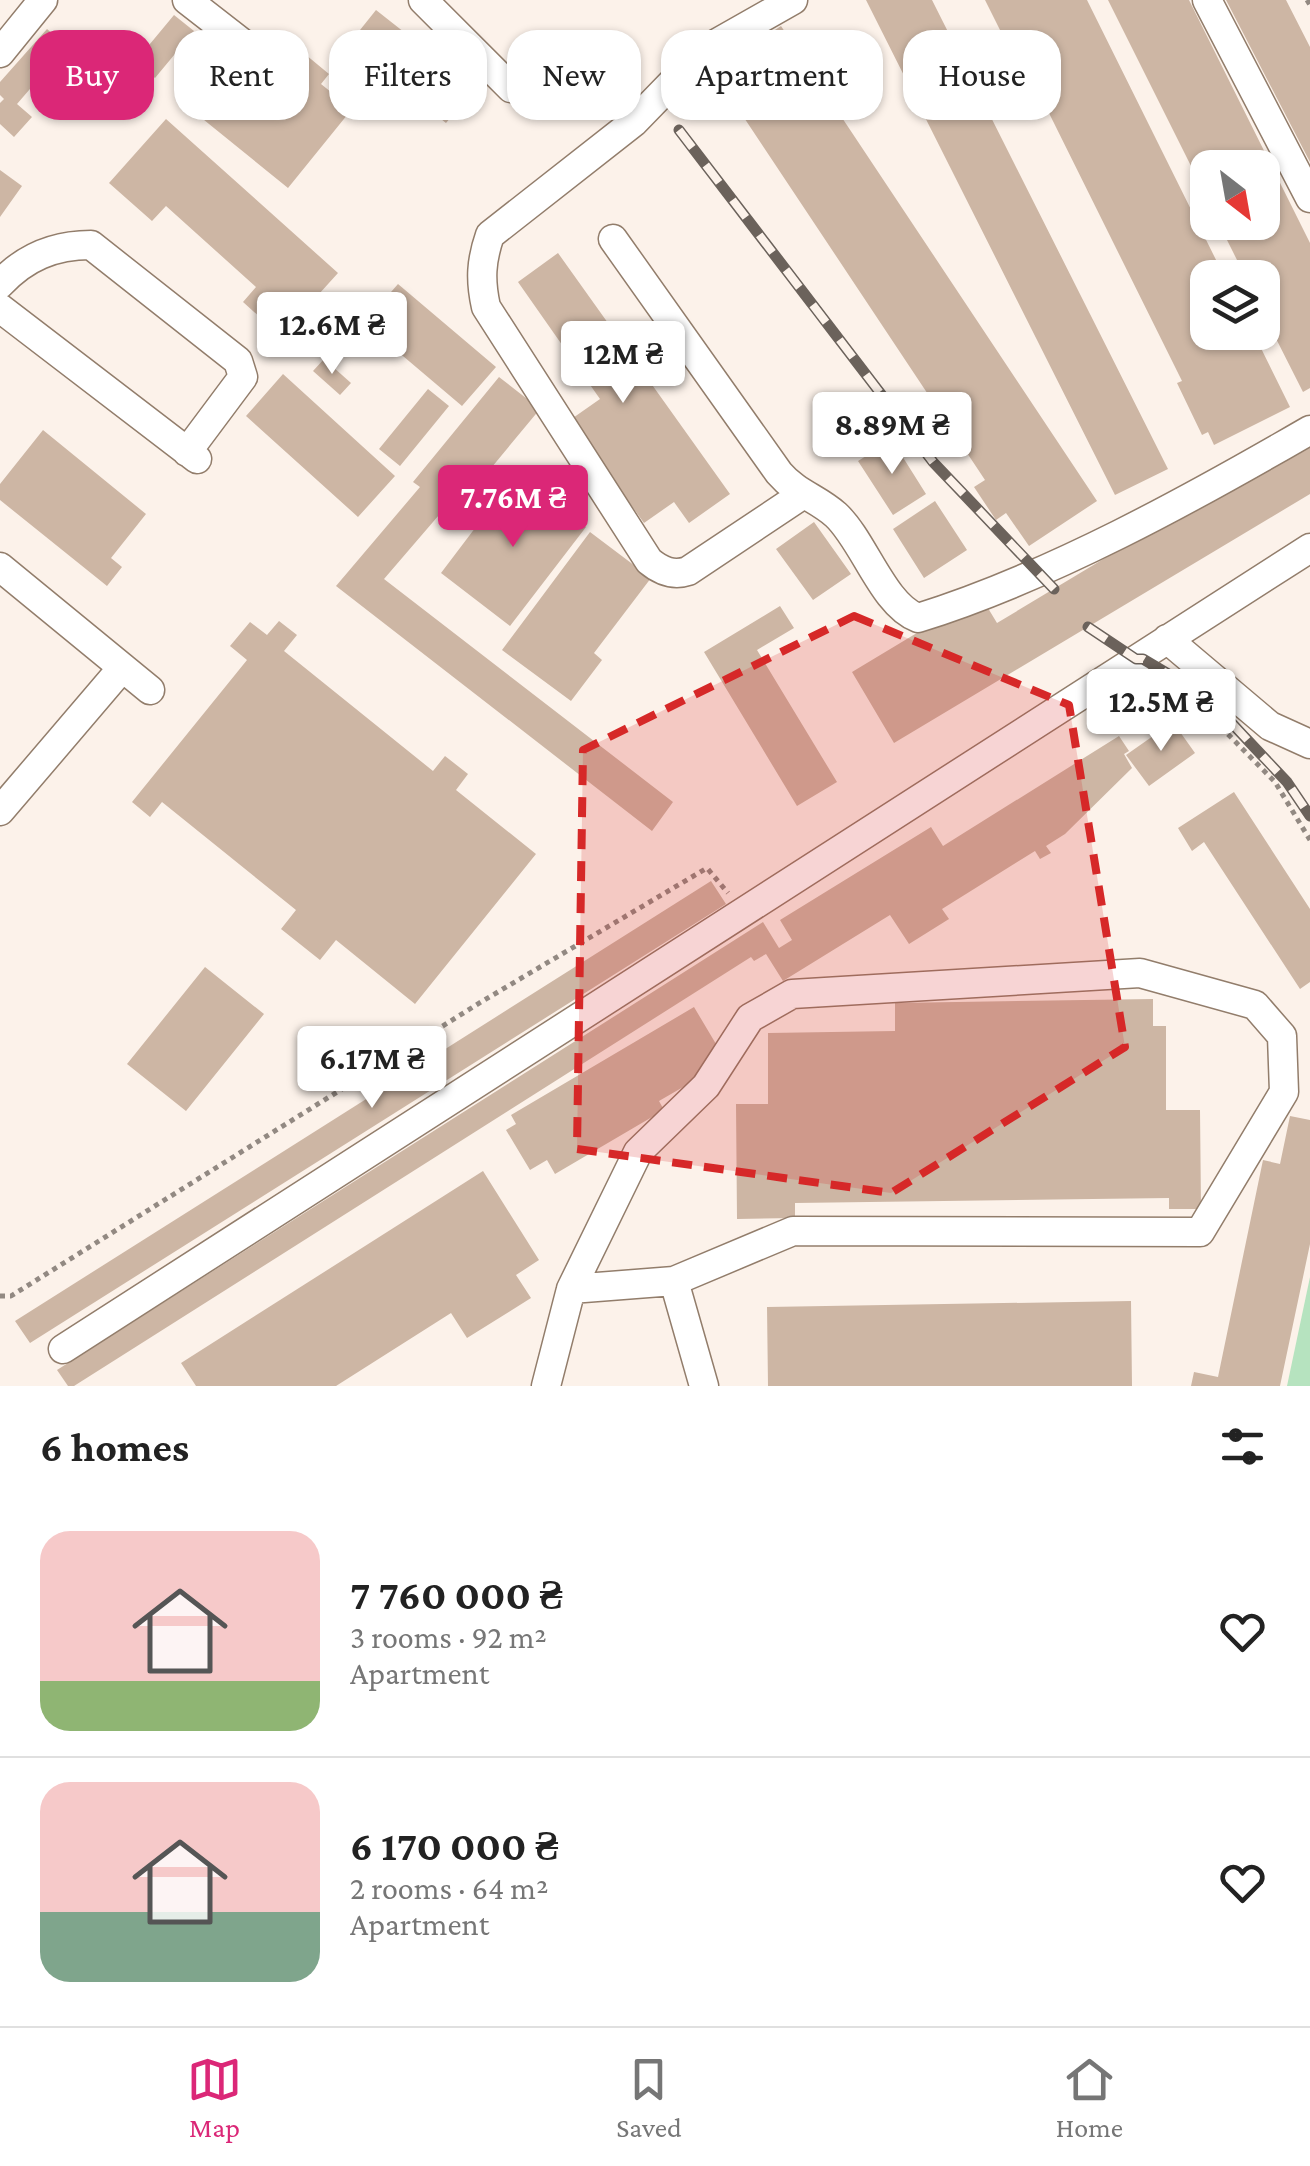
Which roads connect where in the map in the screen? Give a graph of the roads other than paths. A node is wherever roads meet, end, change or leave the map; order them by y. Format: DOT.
graph roads {
  1 [pos="43,0"];
  2 [pos="187,0"];
  3 [pos="423,0"];
  4 [pos="793,0"];
  5 [pos="1207,0"];
  6 [pos="226,30"];
  7 [pos="0,53"];
  8 [pos="507,84"];
  9 [pos="1310,198"];
  10 [pos="613,240"];
  11 [pos="0,284"];
  12 [pos="0,308"];
  13 [pos="1310,430"];
  14 [pos="802,496"];
  15 [pos="1310,548"];
  16 [pos="0,566"];
  17 [pos="1167,639"];
  18 [pos="122,668"];
  19 [pos="150,690"];
  20 [pos="1310,744"];
  21 [pos="0,811"];
  22 [pos="674,1281"];
  23 [pos="571,1289"];
  24 [pos="63,1349"];
  25 [pos="546,1386"];
  26 [pos="704,1386"];
  1 -- 7 [label="street"];
  2 -- 6 [label="street"];
  3 -- 8 [label="street"];
  4 -- 14 [label="street"];
  5 -- 9 [label="street"];
  10 -- 14 [label="street"];
  11 -- 12 [label="street"];
  13 -- 14 [label="street"];
  15 -- 17 [label="street"];
  16 -- 18 [label="street"];
  17 -- 20 [label="street"];
  17 -- 24 [label="street"];
  18 -- 19 [label="street"];
  18 -- 21 [label="street"];
  22 -- 23 [label="street"];
  22 -- 23 [label="street"];
  22 -- 26 [label="street"];
  23 -- 25 [label="street"];
}
